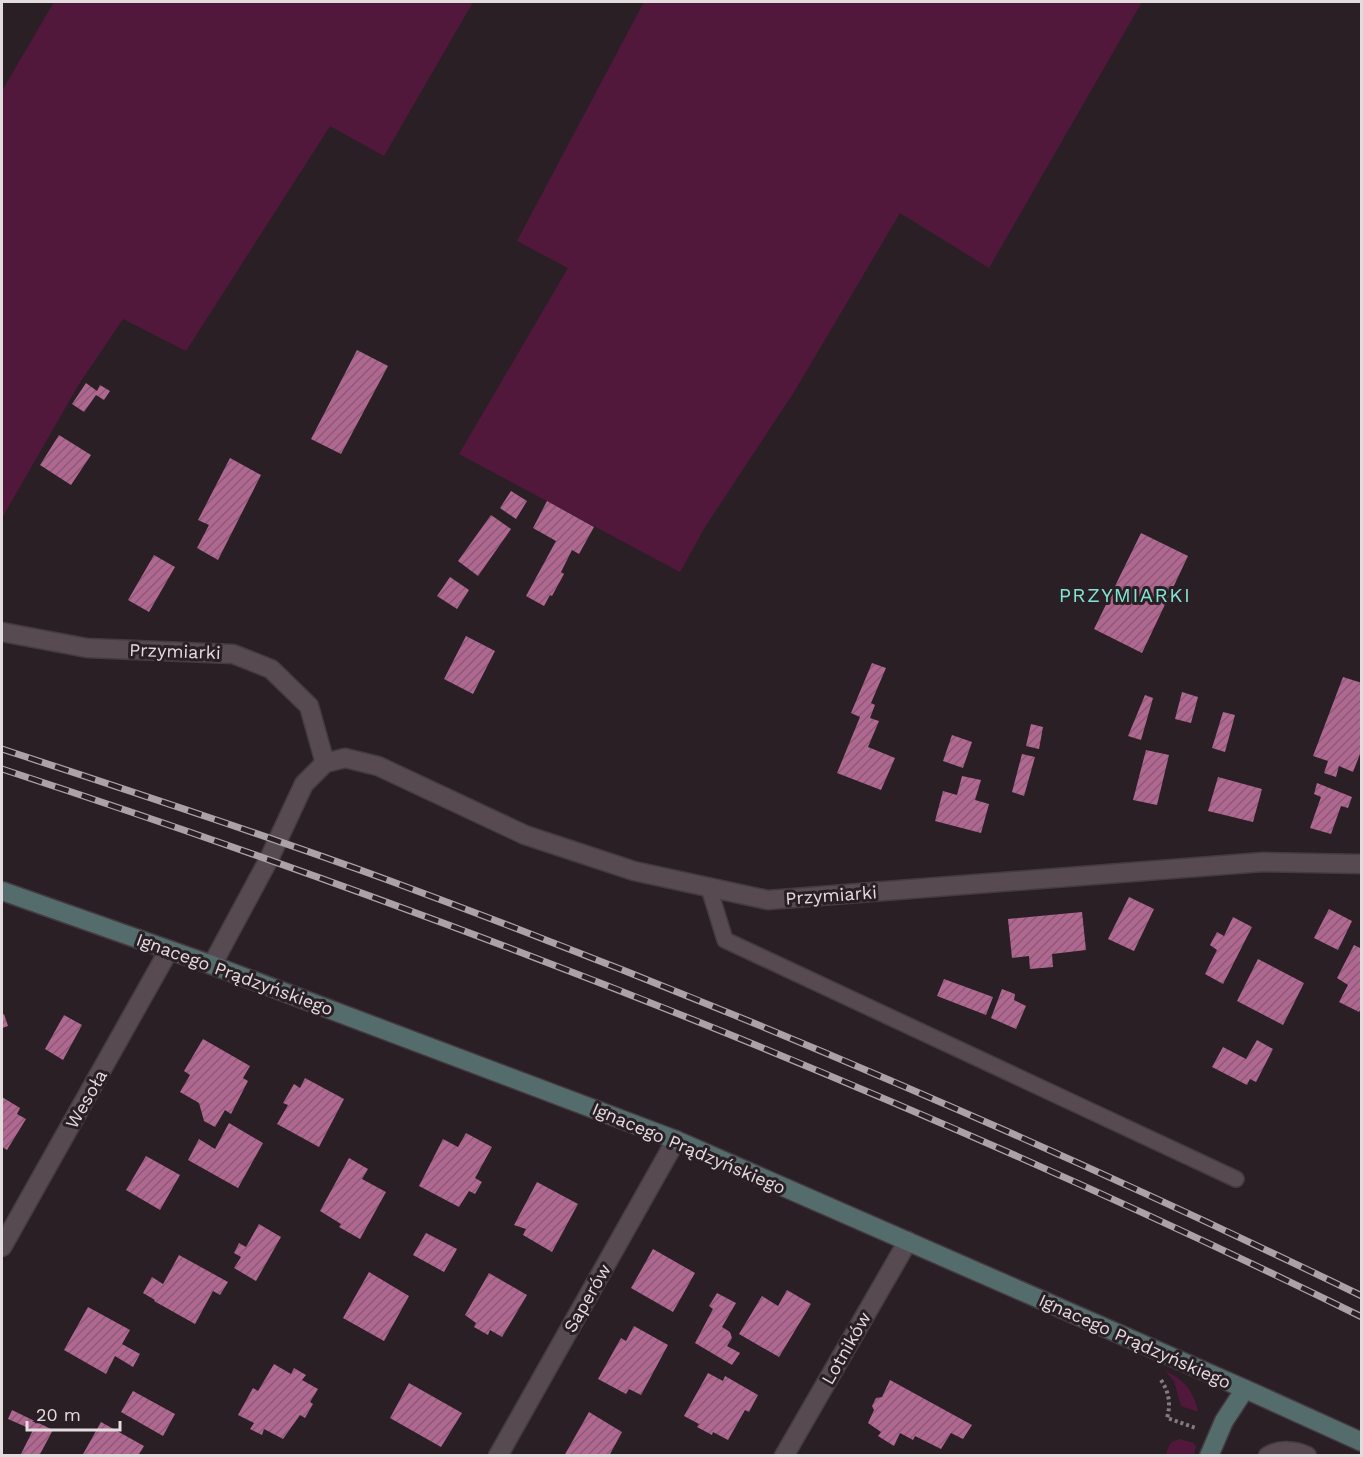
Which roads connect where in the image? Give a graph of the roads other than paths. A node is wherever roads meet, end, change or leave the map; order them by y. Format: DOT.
graph roads {
  1 [pos="2,632"];
  2 [pos="325,763"];
  3 [pos="1362,864"];
  4 [pos="709,888"];
  5 [pos="2,891"];
  6 [pos="169,950"];
  7 [pos="212,965"];
  8 [pos="676,1140"];
  9 [pos="1236,1179"];
  10 [pos="908,1241"];
  11 [pos="2,1247"];
  12 [pos="1245,1389"];
  13 [pos="1362,1442"];
  14 [pos="498,1455"];
  15 [pos="784,1455"];
  16 [pos="1209,1455"];
  17 [pos="1268,1455"];
  18 [pos="1307,1455"];
  1 -- 2 [label="street, Przymiarki"];
  2 -- 4 [label="street, Przymiarki"];
  2 -- 7 [label="street"];
  3 -- 4 [label="street, Przymiarki"];
  4 -- 9 [label="lane"];
  5 -- 6 [label="street, Ignacego Prądzyńskiego"];
  6 -- 7 [label="street, Ignacego Prądzyńskiego"];
  6 -- 11 [label="street, Wesoła"];
  7 -- 8 [label="street, Ignacego Prądzyńskiego"];
  8 -- 10 [label="street, Ignacego Prądzyńskiego"];
  8 -- 14 [label="street, Saperów"];
  10 -- 12 [label="street, Ignacego Prądzyńskiego"];
  10 -- 15 [label="street, Lotników"];
  12 -- 13 [label="street, Ignacego Prądzyńskiego"];
  12 -- 16 [label="street"];
  17 -- 18 [label="street"];
}
